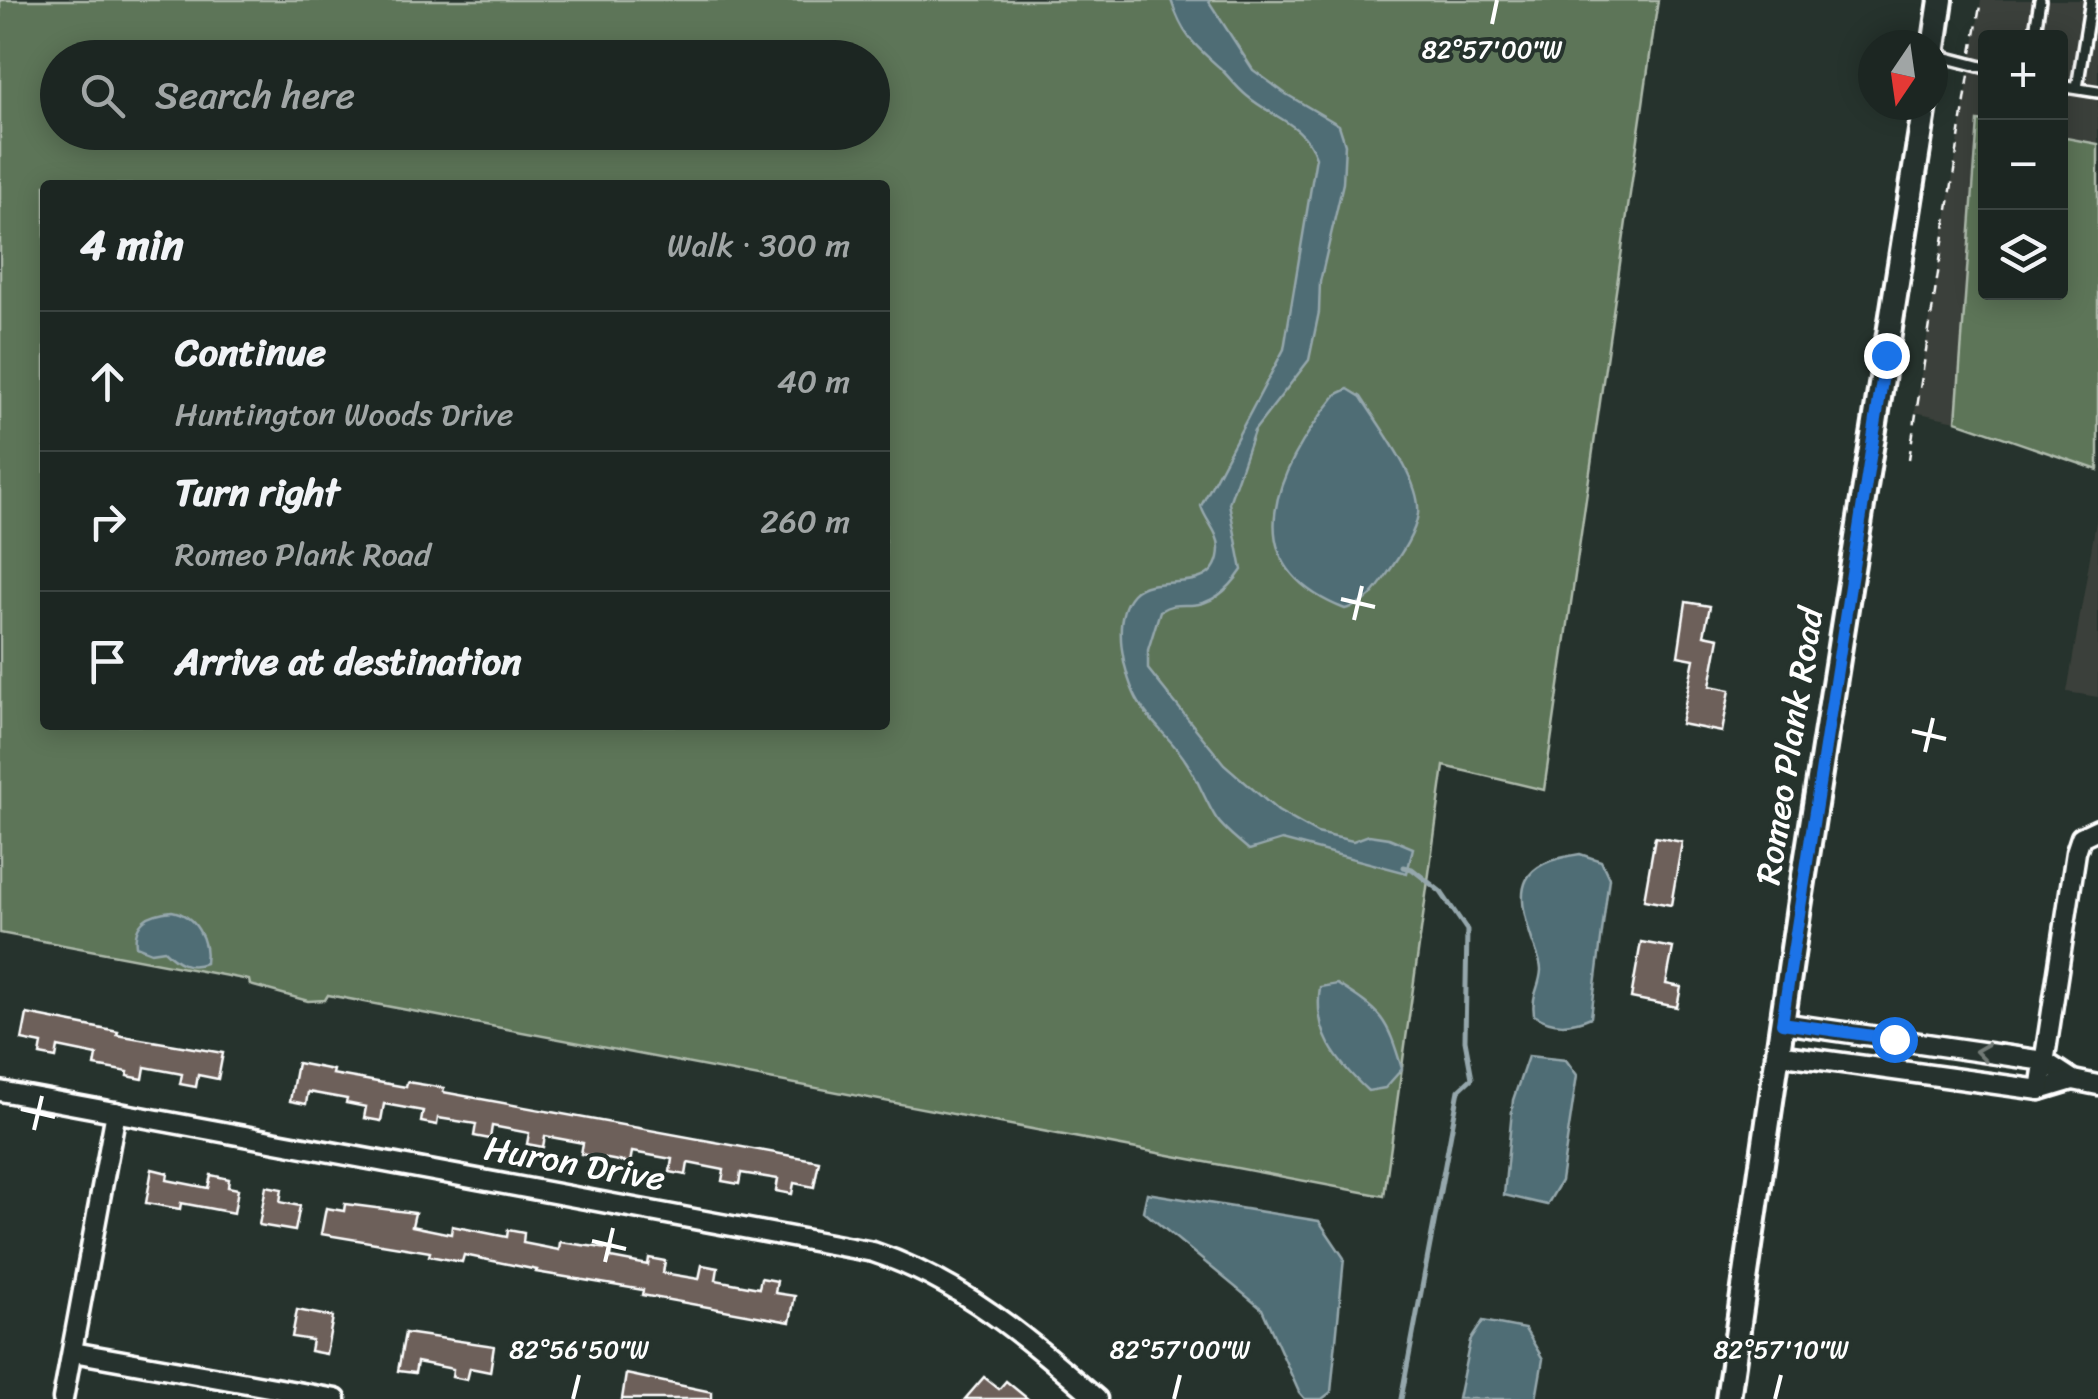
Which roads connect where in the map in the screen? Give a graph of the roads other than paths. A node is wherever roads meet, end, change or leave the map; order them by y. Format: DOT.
graph roads {
  1 [pos="1941,0"];
  2 [pos="2040,0"];
  3 [pos="2092,0"];
  4 [pos="1937,30"];
  5 [pos="2035,30"];
  6 [pos="1948,59"];
  7 [pos="1978,66"];
  8 [pos="2068,87"];
  9 [pos="2077,88"];
  10 [pos="2098,92"];
  11 [pos="1923,120"];
  12 [pos="2092,831"];
  13 [pos="1782,1023"];
  14 [pos="1777,1054"];
  15 [pos="2044,1060"];
  16 [pos="2073,1080"];
  17 [pos="2098,1085"];
  18 [pos="2040,1090"];
  19 [pos="0,1091"];
  20 [pos="116,1112"];
  21 [pos="73,1352"];
  22 [pos="64,1399"];
  23 [pos="336,1399"];
  24 [pos="1097,1399"];
  25 [pos="1728,1399"];
  1 -- 4 [label="street"];
  2 -- 5 [label="lane"];
  3 -- 9 [label="lane"];
  6 -- 7 [label="lane"];
  8 -- 9 [label="lane"];
  9 -- 10 [label="lane"];
  11 -- 13 [label="street, Romeo Plank Road"];
  12 -- 15 [label="street"];
  13 -- 14 [label="street, Romeo Plank Road"];
  15 -- 13 [label="street, one-way"];
  14 -- 18 [label="street"];
  14 -- 25 [label="street, Romeo Plank Road"];
  15 -- 16 [label="street"];
  15 -- 18 [label="street"];
  16 -- 17 [label="street"];
  16 -- 18 [label="street"];
  19 -- 20 [label="street, Huron Drive"];
  20 -- 21 [label="street"];
  20 -- 24 [label="street, Huron Drive"];
  21 -- 22 [label="street"];
  21 -- 23 [label="street"];
}
